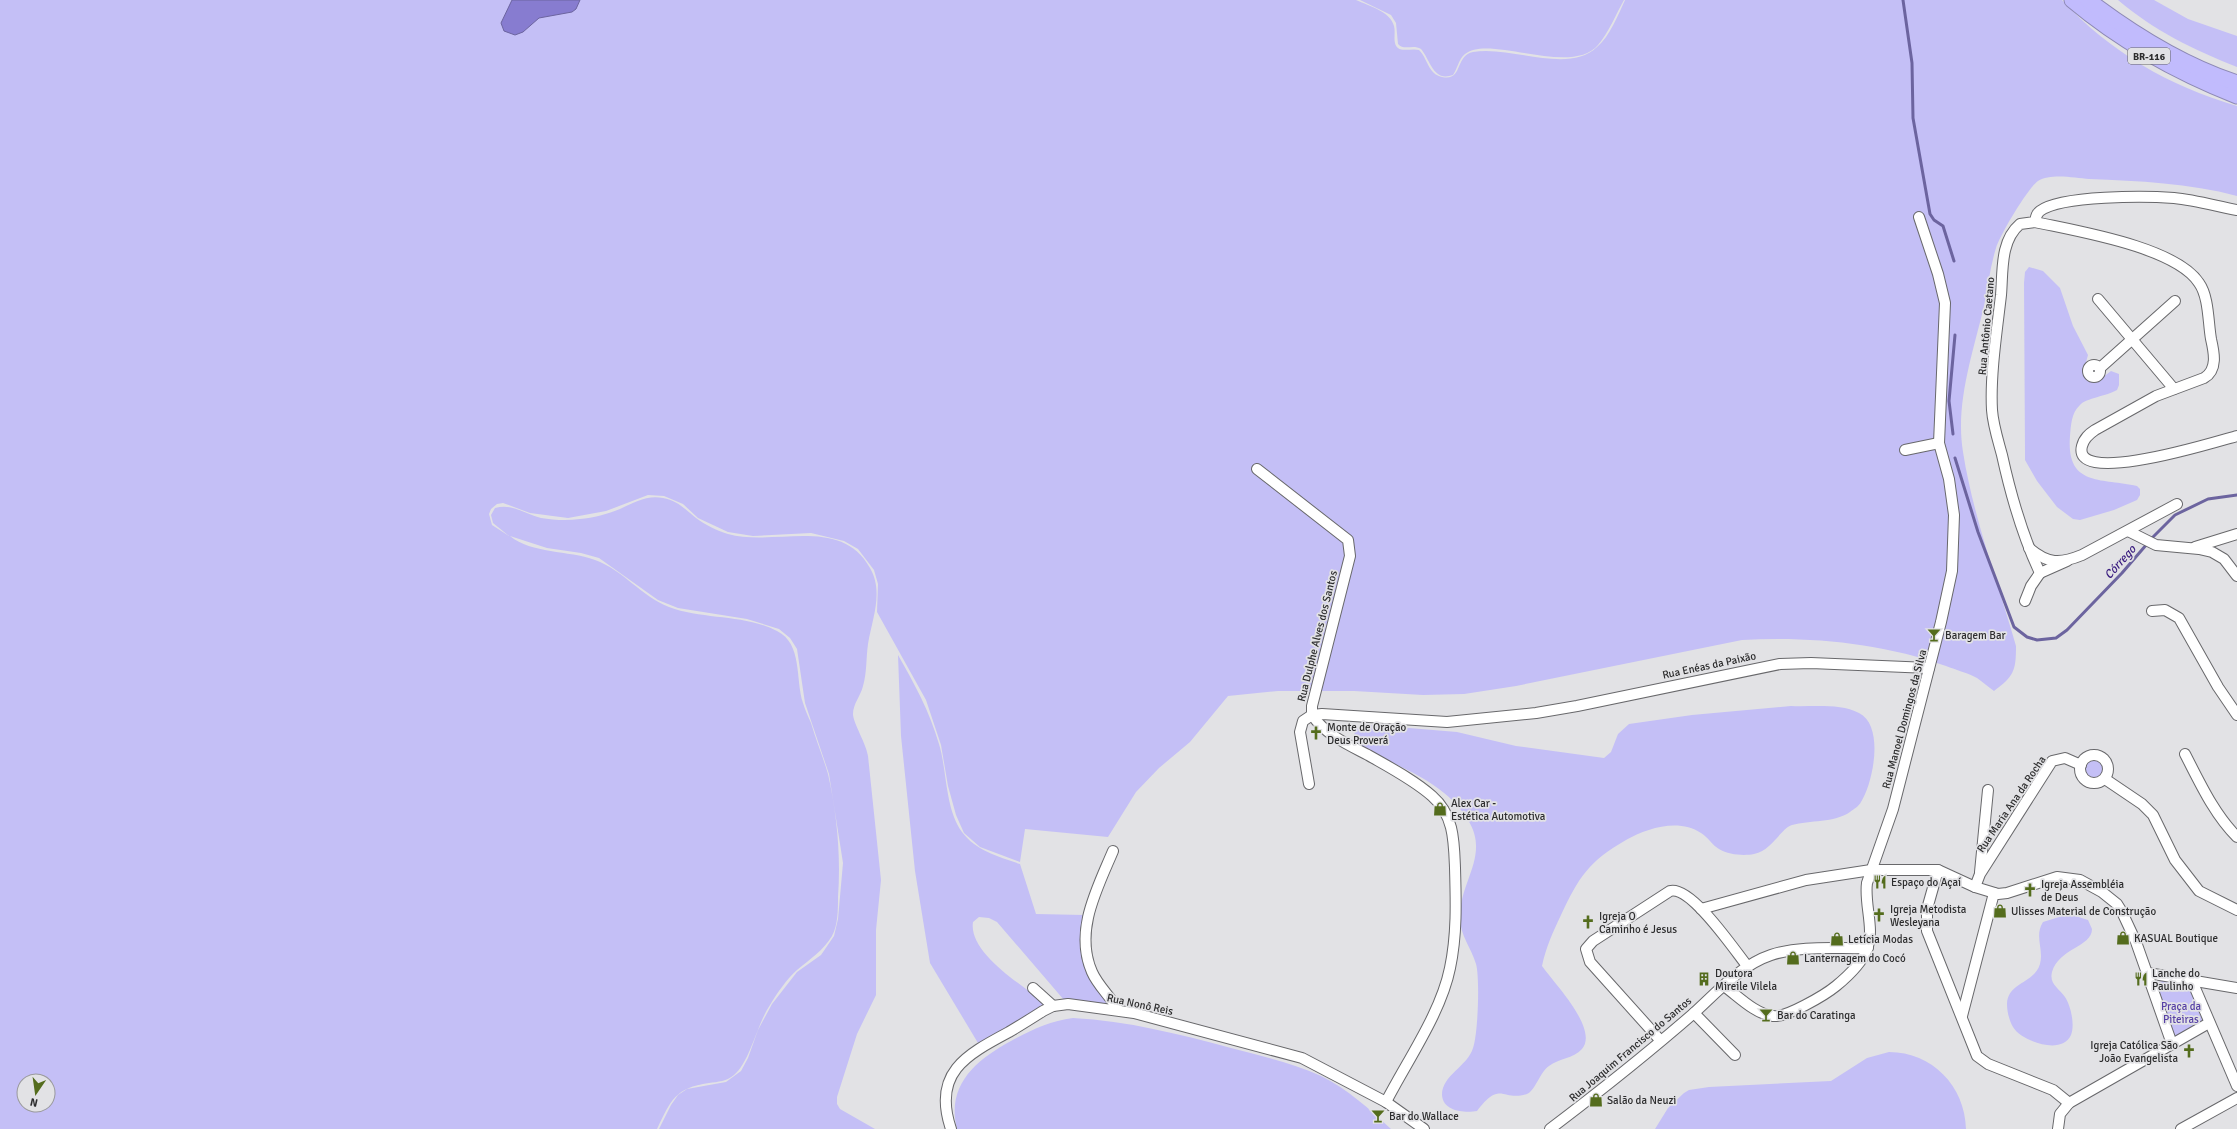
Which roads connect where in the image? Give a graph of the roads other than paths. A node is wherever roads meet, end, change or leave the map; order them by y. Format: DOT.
graph roads {
  1 [pos="2072,0"];
  2 [pos="2088,0"];
  3 [pos="2103,0"];
  4 [pos="2237,74"];
  5 [pos="2237,83"];
  6 [pos="2237,96"];
  7 [pos="2237,210"];
  8 [pos="1919,217"];
  9 [pos="2035,222"];
  10 [pos="2098,298"];
  11 [pos="2175,301"];
  12 [pos="2131,339"];
  13 [pos="2100,368"];
  14 [pos="2174,389"];
  15 [pos="2237,436"];
  16 [pos="1939,443"];
  17 [pos="1905,450"];
  18 [pos="1257,469"];
  19 [pos="2176,504"];
  20 [pos="2132,533"];
  21 [pos="2237,534"];
  22 [pos="2224,538"];
  23 [pos="2028,547"];
  24 [pos="2190,548"];
  25 [pos="2224,559"];
  26 [pos="2067,561"];
  27 [pos="2040,573"];
  28 [pos="2237,576"];
  29 [pos="2025,601"];
  30 [pos="2152,611"];
  31 [pos="1930,668"];
  32 [pos="2237,715"];
  33 [pos="1312,716"];
  34 [pos="2185,754"];
  35 [pos="2081,765"];
  36 [pos="2105,779"];
  37 [pos="1309,784"];
  38 [pos="1988,790"];
  39 [pos="2237,837"];
  40 [pos="1113,851"];
  41 [pos="1871,870"];
  42 [pos="1938,870"];
  43 [pos="1980,874"];
  44 [pos="1975,887"];
  45 [pos="1994,893"];
  46 [pos="1702,909"];
  47 [pos="2237,910"];
  48 [pos="1868,948"];
  49 [pos="1748,967"];
  50 [pos="2148,973"];
  51 [pos="2192,981"];
  52 [pos="1724,986"];
  53 [pos="1032,988"];
  54 [pos="2237,988"];
  55 [pos="1053,1006"];
  56 [pos="1118,1010"];
  57 [pos="1694,1013"];
  58 [pos="1962,1016"];
  59 [pos="2209,1023"];
  60 [pos="1660,1040"];
  61 [pos="2172,1044"];
  62 [pos="1735,1055"];
  63 [pos="2237,1086"];
  64 [pos="2237,1098"];
  65 [pos="1386,1102"];
  66 [pos="2069,1103"];
  67 [pos="951,1129"];
  68 [pos="1424,1129"];
  69 [pos="1550,1129"];
  70 [pos="2058,1129"];
  71 [pos="2181,1129"];
  1 -- 6 [label="highway, BR-116"];
  2 -- 5 [label="highway, BR-116"];
  3 -- 4 [label="highway"];
  7 -- 9 [label="street"];
  8 -- 16 [label="street, Rua Manoel Domingos da Silva"];
  9 -- 14 [label="street"];
  9 -- 23 [label="street, Rua Antônio Caetano"];
  10 -- 12 [label="street"];
  11 -- 12 [label="street"];
  12 -- 13 [label="street"];
  12 -- 14 [label="street"];
  14 -- 15 [label="street"];
  16 -- 17 [label="street"];
  16 -- 31 [label="street, Rua Manoel Domingos da Silva"];
  18 -- 33 [label="street, Rua Dulphe Alves dos Santos"];
  19 -- 20 [label="street"];
  20 -- 24 [label="street"];
  20 -- 26 [label="street"];
  21 -- 22 [label="street"];
  22 -- 24 [label="street"];
  22 -- 25 [label="street"];
  23 -- 26 [label="street"];
  23 -- 27 [label="street, Rua Antônio Caetano"];
  24 -- 25 [label="street"];
  25 -- 28 [label="street"];
  26 -- 27 [label="street"];
  27 -- 29 [label="street"];
  30 -- 32 [label="street"];
  31 -- 33 [label="street, Rua Enéas da Paixão"];
  31 -- 41 [label="street, Rua Manoel Domingos da Silva"];
  33 -- 37 [label="street"];
  33 -- 65 [label="street, Rua Dulphe Alves dos Santos"];
  34 -- 39 [label="street"];
  35 -- 36 [label="street"];
  35 -- 36 [label="street"];
  35 -- 43 [label="street, Rua Maria Ana da Rocha"];
  36 -- 47 [label="street"];
  38 -- 43 [label="street"];
  40 -- 56 [label="street"];
  41 -- 42 [label="street"];
  41 -- 46 [label="street"];
  41 -- 48 [label="street"];
  42 -- 44 [label="street"];
  42 -- 58 [label="street"];
  43 -- 44 [label="street, Rua Maria Ana da Rocha"];
  44 -- 45 [label="street"];
  45 -- 50 [label="street"];
  45 -- 58 [label="street"];
  46 -- 49 [label="street"];
  46 -- 60 [label="street"];
  48 -- 49 [label="street"];
  48 -- 52 [label="street"];
  49 -- 52 [label="street, Rua Joaquim Francisco do Santos"];
  50 -- 51 [label="street"];
  50 -- 61 [label="street"];
  51 -- 54 [label="street"];
  51 -- 59 [label="street"];
  52 -- 57 [label="street, Rua Joaquim Francisco do Santos"];
  53 -- 55 [label="street"];
  55 -- 56 [label="street, Rua Nonô Reis"];
  55 -- 67 [label="street, Rua Nonô Reis"];
  56 -- 65 [label="street, Rua Nonô Reis"];
  57 -- 60 [label="street, Rua Joaquim Francisco do Santos"];
  57 -- 62 [label="street"];
  58 -- 66 [label="street"];
  59 -- 61 [label="street"];
  59 -- 63 [label="street"];
  60 -- 69 [label="street, Rua Joaquim Francisco do Santos"];
  61 -- 66 [label="street"];
  64 -- 71 [label="street"];
  65 -- 68 [label="street"];
  66 -- 70 [label="street"];
}
